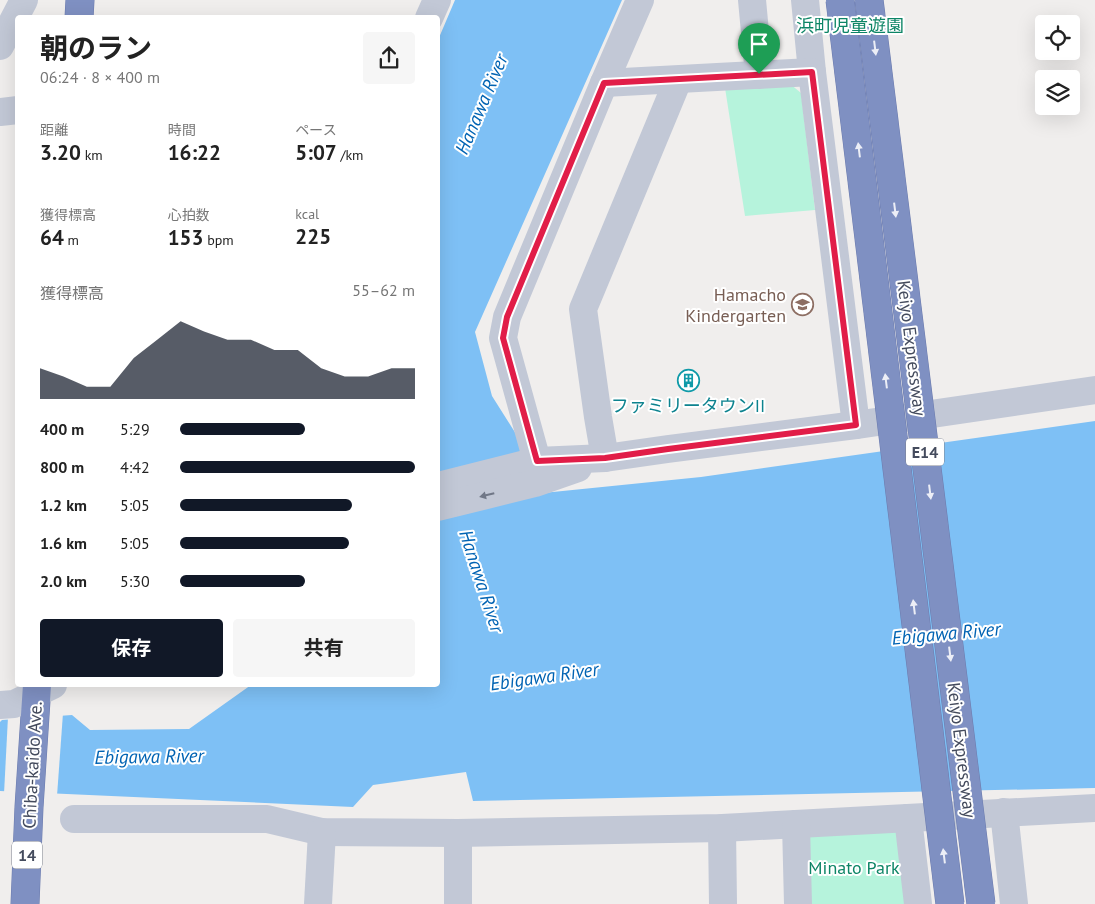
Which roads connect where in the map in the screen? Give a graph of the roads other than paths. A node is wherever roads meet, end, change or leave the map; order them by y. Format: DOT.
graph roads {
  1 [pos="24,0"];
  2 [pos="80,0"];
  3 [pos="437,0"];
  4 [pos="640,0"];
  5 [pos="752,0"];
  6 [pos="805,0"];
  7 [pos="840,0"];
  8 [pos="869,0"];
  9 [pos="16,15"];
  10 [pos="79,15"];
  11 [pos="430,15"];
  12 [pos="15,17"];
  13 [pos="0,46"];
  14 [pos="812,72"];
  15 [pos="759,74"];
  16 [pos="678,80"];
  17 [pos="604,83"];
  18 [pos="15,110"];
  19 [pos="0,112"];
  20 [pos="1095,390"];
  21 [pos="856,425"];
  22 [pos="605,458"];
  23 [pos="534,469"];
  24 [pos="440,486"];
  25 [pos="440,506"];
  26 [pos="29,698"];
  27 [pos="1095,808"];
  28 [pos="1004,812"];
  29 [pos="74,818"];
  30 [pos="908,818"];
  31 [pos="796,824"];
  32 [pos="722,828"];
  33 [pos="322,832"];
  34 [pos="458,833"];
  35 [pos="25,904"];
  36 [pos="318,904"];
  37 [pos="458,904"];
  38 [pos="723,904"];
  39 [pos="798,904"];
  40 [pos="918,904"];
  41 [pos="950,904"];
  42 [pos="981,904"];
  43 [pos="1014,904"];
  1 -- 9 [label="street"];
  2 -- 10 [label="highway"];
  3 -- 11 [label="street"];
  4 -- 17 [label="street"];
  5 -- 15 [label="street"];
  6 -- 14 [label="street"];
  41 -- 7 [label="highway, Keiyo Expressway / E14, one-way, bridge"];
  8 -- 42 [label="highway, Keiyo Expressway / E14, one-way, bridge"];
  12 -- 13 [label="street"];
  14 -- 15 [label="street"];
  14 -- 21 [label="street"];
  15 -- 16 [label="street"];
  16 -- 17 [label="street"];
  16 -- 22 [label="street"];
  17 -- 23 [label="street"];
  18 -- 19 [label="street"];
  20 -- 21 [label="street"];
  21 -- 22 [label="street"];
  22 -- 23 [label="street"];
  23 -- 24 [label="street"];
  23 -- 25 [label="street, one-way"];
  26 -- 35 [label="highway, Chiba-kaido Ave. / 14"];
  27 -- 28 [label="street"];
  28 -- 30 [label="street"];
  28 -- 43 [label="street"];
  29 -- 33 [label="street"];
  30 -- 31 [label="street"];
  30 -- 40 [label="street"];
  31 -- 32 [label="street"];
  31 -- 39 [label="street"];
  32 -- 34 [label="street"];
  32 -- 38 [label="street"];
  33 -- 34 [label="street"];
  33 -- 36 [label="street"];
  34 -- 37 [label="street"];
}
